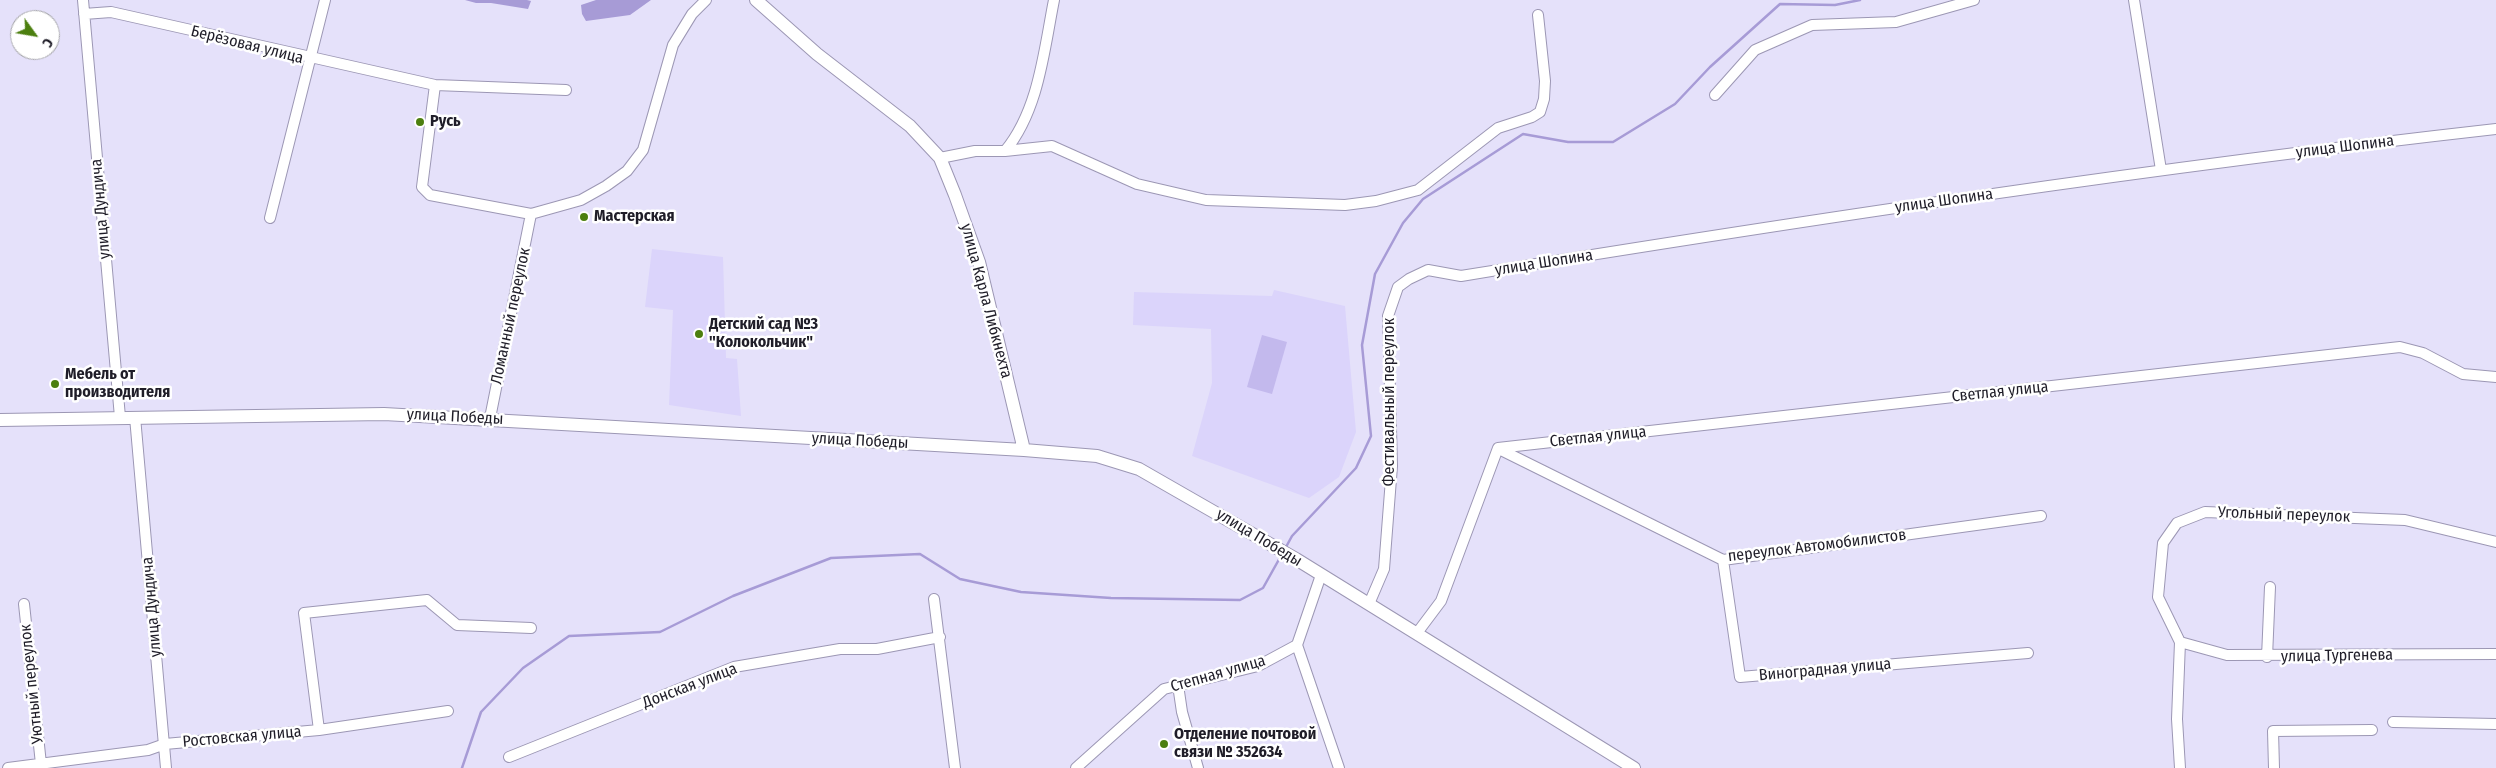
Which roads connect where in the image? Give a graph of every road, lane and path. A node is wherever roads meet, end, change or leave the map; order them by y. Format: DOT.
graph roads {
  1 [pos="83,0"];
  2 [pos="325,0"];
  3 [pos="706,0"];
  4 [pos="756,0"];
  5 [pos="1054,0"];
  6 [pos="1974,0"];
  7 [pos="2134,0"];
  8 [pos="84,14"];
  9 [pos="1538,15"];
  10 [pos="309,57"];
  11 [pos="435,85"];
  12 [pos="566,90"];
  13 [pos="1715,95"];
  14 [pos="2496,129"];
  15 [pos="1005,151"];
  16 [pos="940,158"];
  17 [pos="2161,170"];
  18 [pos="531,214"];
  19 [pos="270,218"];
  20 [pos="1398,287"];
  21 [pos="2496,377"];
  22 [pos="135,417"];
  23 [pos="120,418"];
  24 [pos="490,418"];
  25 [pos="0,420"];
  26 [pos="1498,448"];
  27 [pos="1024,450"];
  28 [pos="2041,516"];
  29 [pos="2496,542"];
  30 [pos="1723,560"];
  31 [pos="1321,575"];
  32 [pos="2270,587"];
  33 [pos="934,600"];
  34 [pos="24,604"];
  35 [pos="1369,604"];
  36 [pos="530,628"];
  37 [pos="1417,633"];
  38 [pos="940,637"];
  39 [pos="2180,642"];
  40 [pos="1297,645"];
  41 [pos="2028,653"];
  42 [pos="2496,654"];
  43 [pos="2267,657"];
  44 [pos="1178,685"];
  45 [pos="448,711"];
  46 [pos="2393,722"];
  47 [pos="2496,724"];
  48 [pos="319,730"];
  49 [pos="2372,730"];
  50 [pos="165,744"];
  51 [pos="509,758"];
  52 [pos="42,764"];
  53 [pos="8,768"];
  54 [pos="166,768"];
  55 [pos="955,768"];
  56 [pos="1076,768"];
  57 [pos="1198,768"];
  58 [pos="1338,768"];
  59 [pos="1634,768"];
  60 [pos="2180,768"];
  61 [pos="2274,768"];
  1 -- 8 [label="street, улица Дундича"];
  2 -- 10 [label="street"];
  3 -- 18 [label="street"];
  4 -- 16 [label="street, улица Карла Либкнехта"];
  5 -- 15 [label="street"];
  6 -- 13 [label="street"];
  7 -- 17 [label="street"];
  8 -- 10 [label="street, Берёзовая улица"];
  8 -- 23 [label="street, улица Дундича"];
  9 -- 15 [label="street"];
  10 -- 11 [label="street"];
  10 -- 19 [label="street, Берёзовая улица"];
  11 -- 12 [label="street"];
  11 -- 18 [label="street"];
  14 -- 17 [label="street, улица Шопина"];
  15 -- 16 [label="street"];
  16 -- 27 [label="street, улица Карла Либкнехта"];
  17 -- 20 [label="street, улица Шопина"];
  18 -- 24 [label="street, Ломанный переулок"];
  20 -- 35 [label="street, Фестивальный переулок"];
  21 -- 26 [label="street, Светлая улица"];
  22 -- 23 [label="street, улица Победы"];
  22 -- 24 [label="street, улица Победы"];
  22 -- 50 [label="street, улица Дундича"];
  23 -- 25 [label="street, улица Победы"];
  24 -- 27 [label="street, улица Победы"];
  26 -- 30 [label="street, переулок Автомобилистов"];
  26 -- 37 [label="street"];
  27 -- 31 [label="street, улица Победы"];
  28 -- 30 [label="street, переулок Автомобилистов"];
  29 -- 39 [label="street, Угольный переулок"];
  30 -- 41 [label="street, Виноградная улица"];
  31 -- 35 [label="street, улица Победы"];
  31 -- 40 [label="street"];
  32 -- 43 [label="street"];
  33 -- 38 [label="street"];
  34 -- 52 [label="street, Уютный переулок"];
  35 -- 37 [label="street, улица Победы"];
  36 -- 48 [label="street, Ростовская улица"];
  37 -- 59 [label="street, улица Победы"];
  38 -- 51 [label="street, Донская улица"];
  38 -- 55 [label="street"];
  39 -- 43 [label="street, улица Тургенева"];
  39 -- 60 [label="street, Угольный переулок"];
  40 -- 44 [label="street, Степная улица"];
  40 -- 58 [label="street"];
  42 -- 43 [label="street, улица Тургенева"];
  44 -- 56 [label="street, Степная улица"];
  44 -- 57 [label="street"];
  45 -- 48 [label="street, Ростовская улица"];
  46 -- 47 [label="street"];
  48 -- 50 [label="street, Ростовская улица"];
  49 -- 61 [label="street"];
  50 -- 52 [label="street, Уютный переулок"];
  50 -- 54 [label="street, улица Дундича"];
  52 -- 53 [label="street, Уютный переулок"];
}
